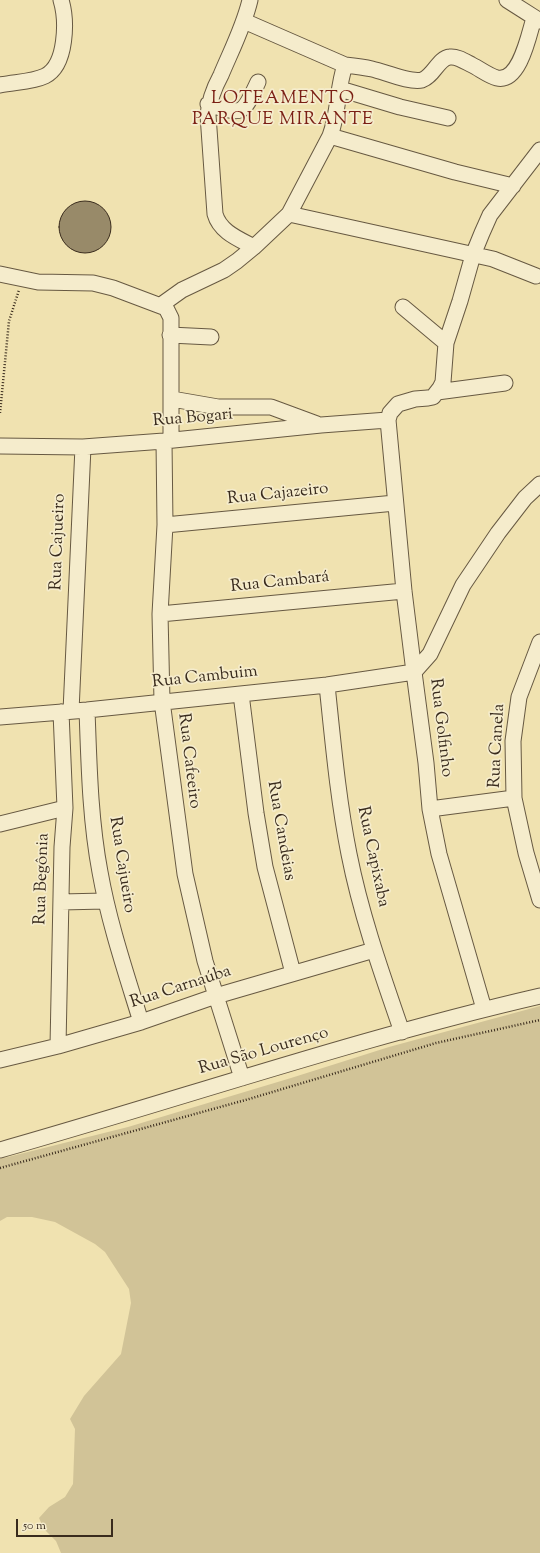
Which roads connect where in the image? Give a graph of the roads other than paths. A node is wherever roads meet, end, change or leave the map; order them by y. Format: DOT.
graph roads {
  1 [pos="61,0"];
  2 [pos="250,0"];
  3 [pos="507,0"];
  4 [pos="537,20"];
  5 [pos="244,21"];
  6 [pos="345,65"];
  7 [pos="258,82"];
  8 [pos="0,85"];
  9 [pos="340,89"];
  10 [pos="208,104"];
  11 [pos="448,118"];
  12 [pos="330,136"];
  13 [pos="538,155"];
  14 [pos="513,186"];
  15 [pos="289,214"];
  16 [pos="254,247"];
  17 [pos="472,255"];
  18 [pos="0,274"];
  19 [pos="536,276"];
  20 [pos="161,305"];
  21 [pos="403,307"];
  22 [pos="170,335"];
  23 [pos="211,337"];
  24 [pos="446,343"];
  25 [pos="505,383"];
  26 [pos="440,387"];
  27 [pos="172,399"];
  28 [pos="388,420"];
  29 [pos="321,425"];
  30 [pos="168,441"];
  31 [pos="0,446"];
  32 [pos="82,447"];
  33 [pos="540,484"];
  34 [pos="395,502"];
  35 [pos="165,525"];
  36 [pos="404,590"];
  37 [pos="160,614"];
  38 [pos="540,642"];
  39 [pos="414,672"];
  40 [pos="327,685"];
  41 [pos="242,694"];
  42 [pos="162,701"];
  43 [pos="87,710"];
  44 [pos="66,712"];
  45 [pos="0,717"];
  46 [pos="514,798"];
  47 [pos="65,808"];
  48 [pos="430,809"];
  49 [pos="0,824"];
  50 [pos="105,900"];
  51 [pos="540,900"];
  52 [pos="61,902"];
  53 [pos="374,950"];
  54 [pos="293,973"];
  55 [pos="216,996"];
  56 [pos="540,996"];
  57 [pos="484,1009"];
  58 [pos="141,1022"];
  59 [pos="402,1032"];
  60 [pos="58,1046"];
  61 [pos="0,1060"];
  62 [pos="242,1078"];
  63 [pos="0,1150"];
  1 -- 8 [label="street"];
  2 -- 5 [label="street"];
  3 -- 4 [label="street"];
  4 -- 6 [label="street"];
  5 -- 6 [label="street"];
  5 -- 10 [label="street"];
  6 -- 9 [label="street"];
  7 -- 10 [label="street"];
  9 -- 11 [label="street"];
  9 -- 12 [label="street"];
  10 -- 16 [label="street"];
  12 -- 14 [label="street"];
  12 -- 15 [label="street"];
  13 -- 14 [label="street"];
  14 -- 17 [label="street"];
  15 -- 16 [label="street"];
  15 -- 17 [label="street"];
  16 -- 20 [label="street"];
  17 -- 19 [label="street"];
  17 -- 24 [label="street"];
  18 -- 20 [label="street"];
  20 -- 22 [label="street, Rua Cafeeiro"];
  21 -- 24 [label="street"];
  22 -- 23 [label="street"];
  22 -- 27 [label="street, Rua Cafeeiro"];
  24 -- 26 [label="street"];
  25 -- 26 [label="street"];
  26 -- 28 [label="street"];
  27 -- 29 [label="street"];
  27 -- 30 [label="street, Rua Cafeeiro"];
  28 -- 29 [label="street, Rua Bogari"];
  28 -- 34 [label="street"];
  29 -- 30 [label="street, Rua Bogari"];
  30 -- 32 [label="street, Rua Bogari"];
  30 -- 35 [label="street, Rua Cafeeiro"];
  31 -- 32 [label="street, Rua Bogari"];
  32 -- 44 [label="street, Rua Cajueiro"];
  33 -- 39 [label="street, Rua Golfinho"];
  34 -- 35 [label="street, Rua Cajazeiro"];
  34 -- 36 [label="street"];
  35 -- 37 [label="street, Rua Cafeeiro"];
  36 -- 37 [label="street, Rua Cambará"];
  36 -- 39 [label="street"];
  37 -- 42 [label="street, Rua Cafeeiro"];
  38 -- 46 [label="street, Rua Canela"];
  39 -- 40 [label="street, Rua Cambuim"];
  39 -- 48 [label="street, Rua Golfinho"];
  40 -- 41 [label="street, Rua Cambuim"];
  40 -- 53 [label="street, Rua Capixaba"];
  41 -- 42 [label="street, Rua Cambuim"];
  41 -- 54 [label="street, Rua Candeias"];
  42 -- 43 [label="street, Rua Cambuim"];
  42 -- 55 [label="street, Rua Cafeeiro"];
  43 -- 44 [label="street, Rua Cambuim"];
  43 -- 50 [label="street, Rua Cajueiro"];
  44 -- 45 [label="street, Rua Cambuim"];
  44 -- 47 [label="street, Rua Begônia"];
  46 -- 48 [label="street"];
  46 -- 51 [label="street, Rua Canela"];
  47 -- 49 [label="street"];
  47 -- 52 [label="street, Rua Begônia"];
  48 -- 57 [label="street, Rua Golfinho"];
  50 -- 52 [label="street"];
  50 -- 58 [label="street, Rua Cajueiro"];
  52 -- 60 [label="street, Rua Begônia"];
  53 -- 54 [label="street, Rua Carnaúba"];
  53 -- 59 [label="street, Rua Capixaba"];
  54 -- 55 [label="street, Rua Carnaúba"];
  55 -- 58 [label="street, Rua Carnaúba"];
  55 -- 62 [label="street, Rua Cafeeiro"];
  56 -- 57 [label="street, Rua São Lourenço"];
  57 -- 59 [label="street, Rua São Lourenço"];
  58 -- 60 [label="street, Rua Carnaúba"];
  59 -- 62 [label="street, Rua São Lourenço"];
  60 -- 61 [label="street, Rua Carnaúba"];
  62 -- 63 [label="street, Rua São Lourenço"];
}
